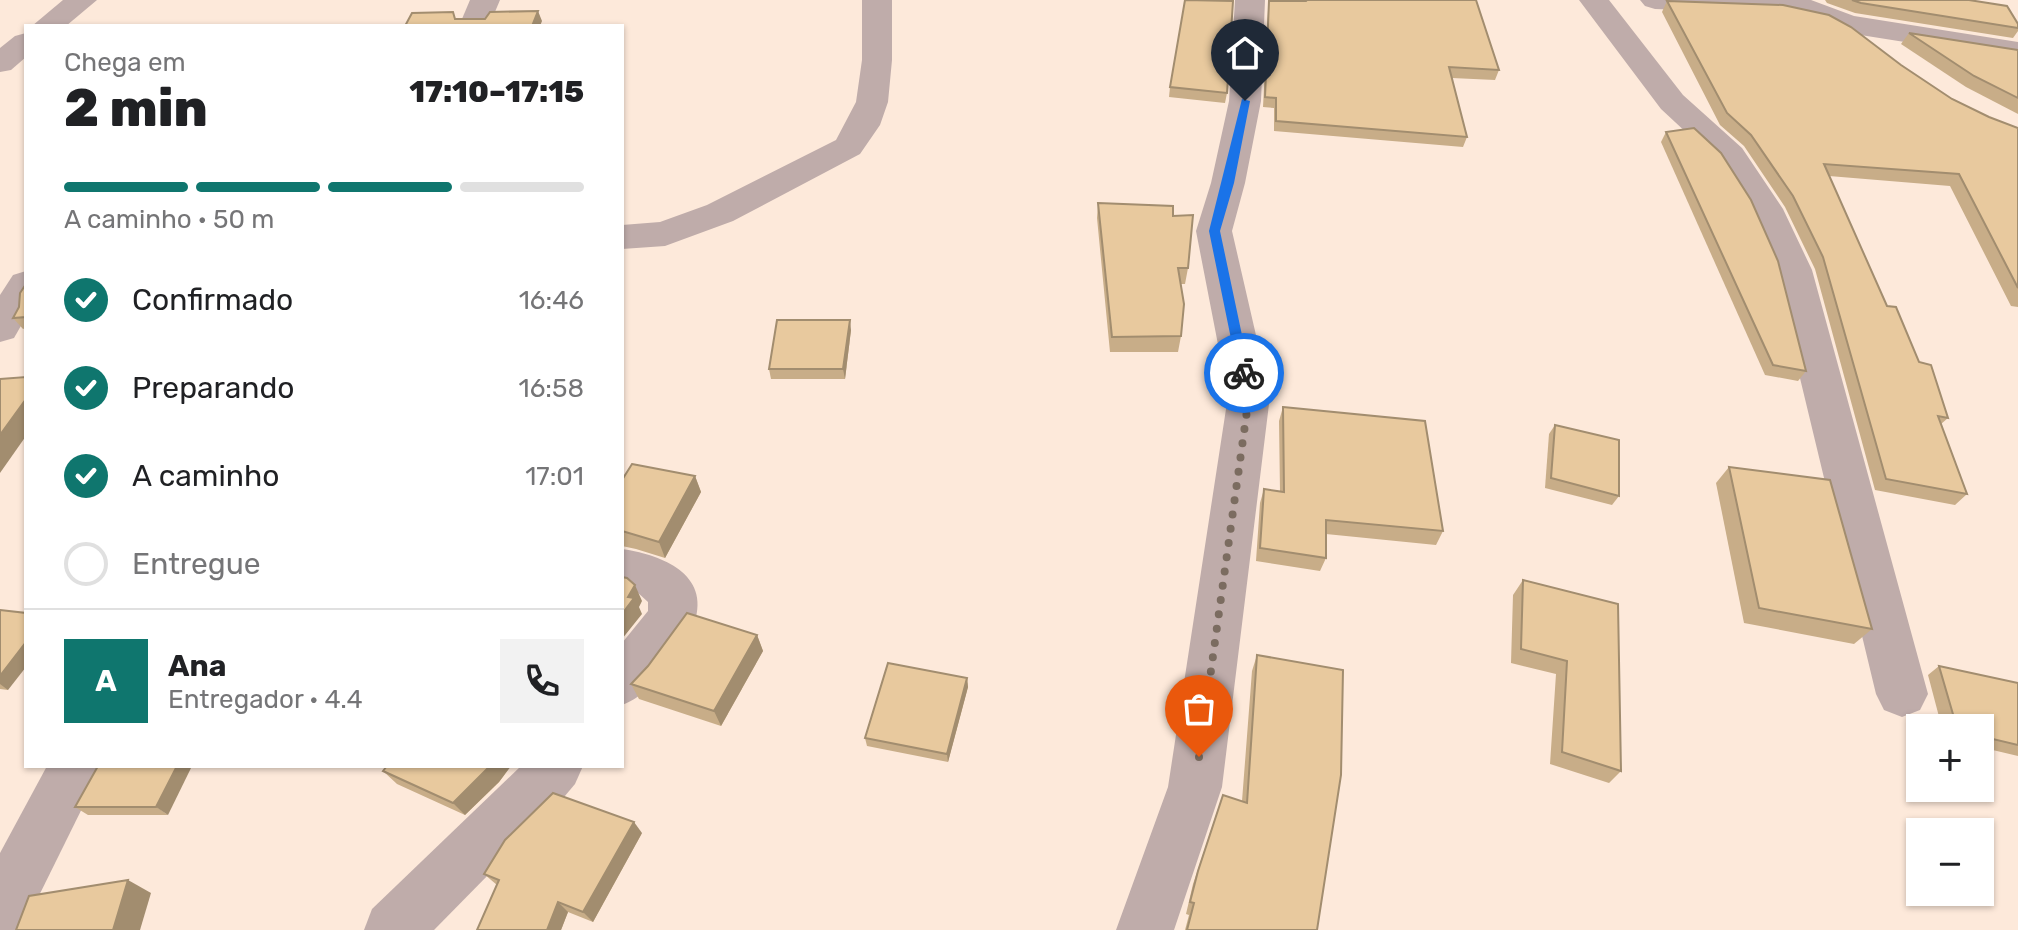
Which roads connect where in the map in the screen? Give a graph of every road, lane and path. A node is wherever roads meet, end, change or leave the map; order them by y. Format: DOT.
graph roads {
  1 [pos="82,0"];
  2 [pos="485,0"];
  3 [pos="877,0"];
  4 [pos="1250,0"];
  5 [pos="1594,0"];
  6 [pos="1655,0"];
  7 [pos="1795,2"];
  8 [pos="50,24"];
  9 [pos="475,24"];
  10 [pos="1848,24"];
  11 [pos="24,44"];
  12 [pos="2018,51"];
  13 [pos="0,63"];
  14 [pos="1899,63"];
  15 [pos="624,237"];
  16 [pos="0,273"];
  17 [pos="24,276"];
  18 [pos="24,287"];
  19 [pos="0,328"];
  20 [pos="624,569"];
  21 [pos="624,679"];
  22 [pos="1902,694"];
  23 [pos="75,768"];
  24 [pos="554,768"];
  25 [pos="0,912"];
  26 [pos="393,930"];
  27 [pos="1145,930"];
  1 -- 8 [label="street"];
  2 -- 9 [label="street"];
  3 -- 15 [label="street"];
  4 -- 27 [label="street"];
  5 -- 22 [label="street"];
  6 -- 7 [label="street"];
  7 -- 10 [label="street"];
  10 -- 12 [label="street"];
  10 -- 14 [label="street"];
  11 -- 13 [label="street"];
  16 -- 17 [label="street"];
  18 -- 19 [label="street"];
  20 -- 21 [label="street"];
  23 -- 25 [label="street"];
  24 -- 26 [label="street"];
}
